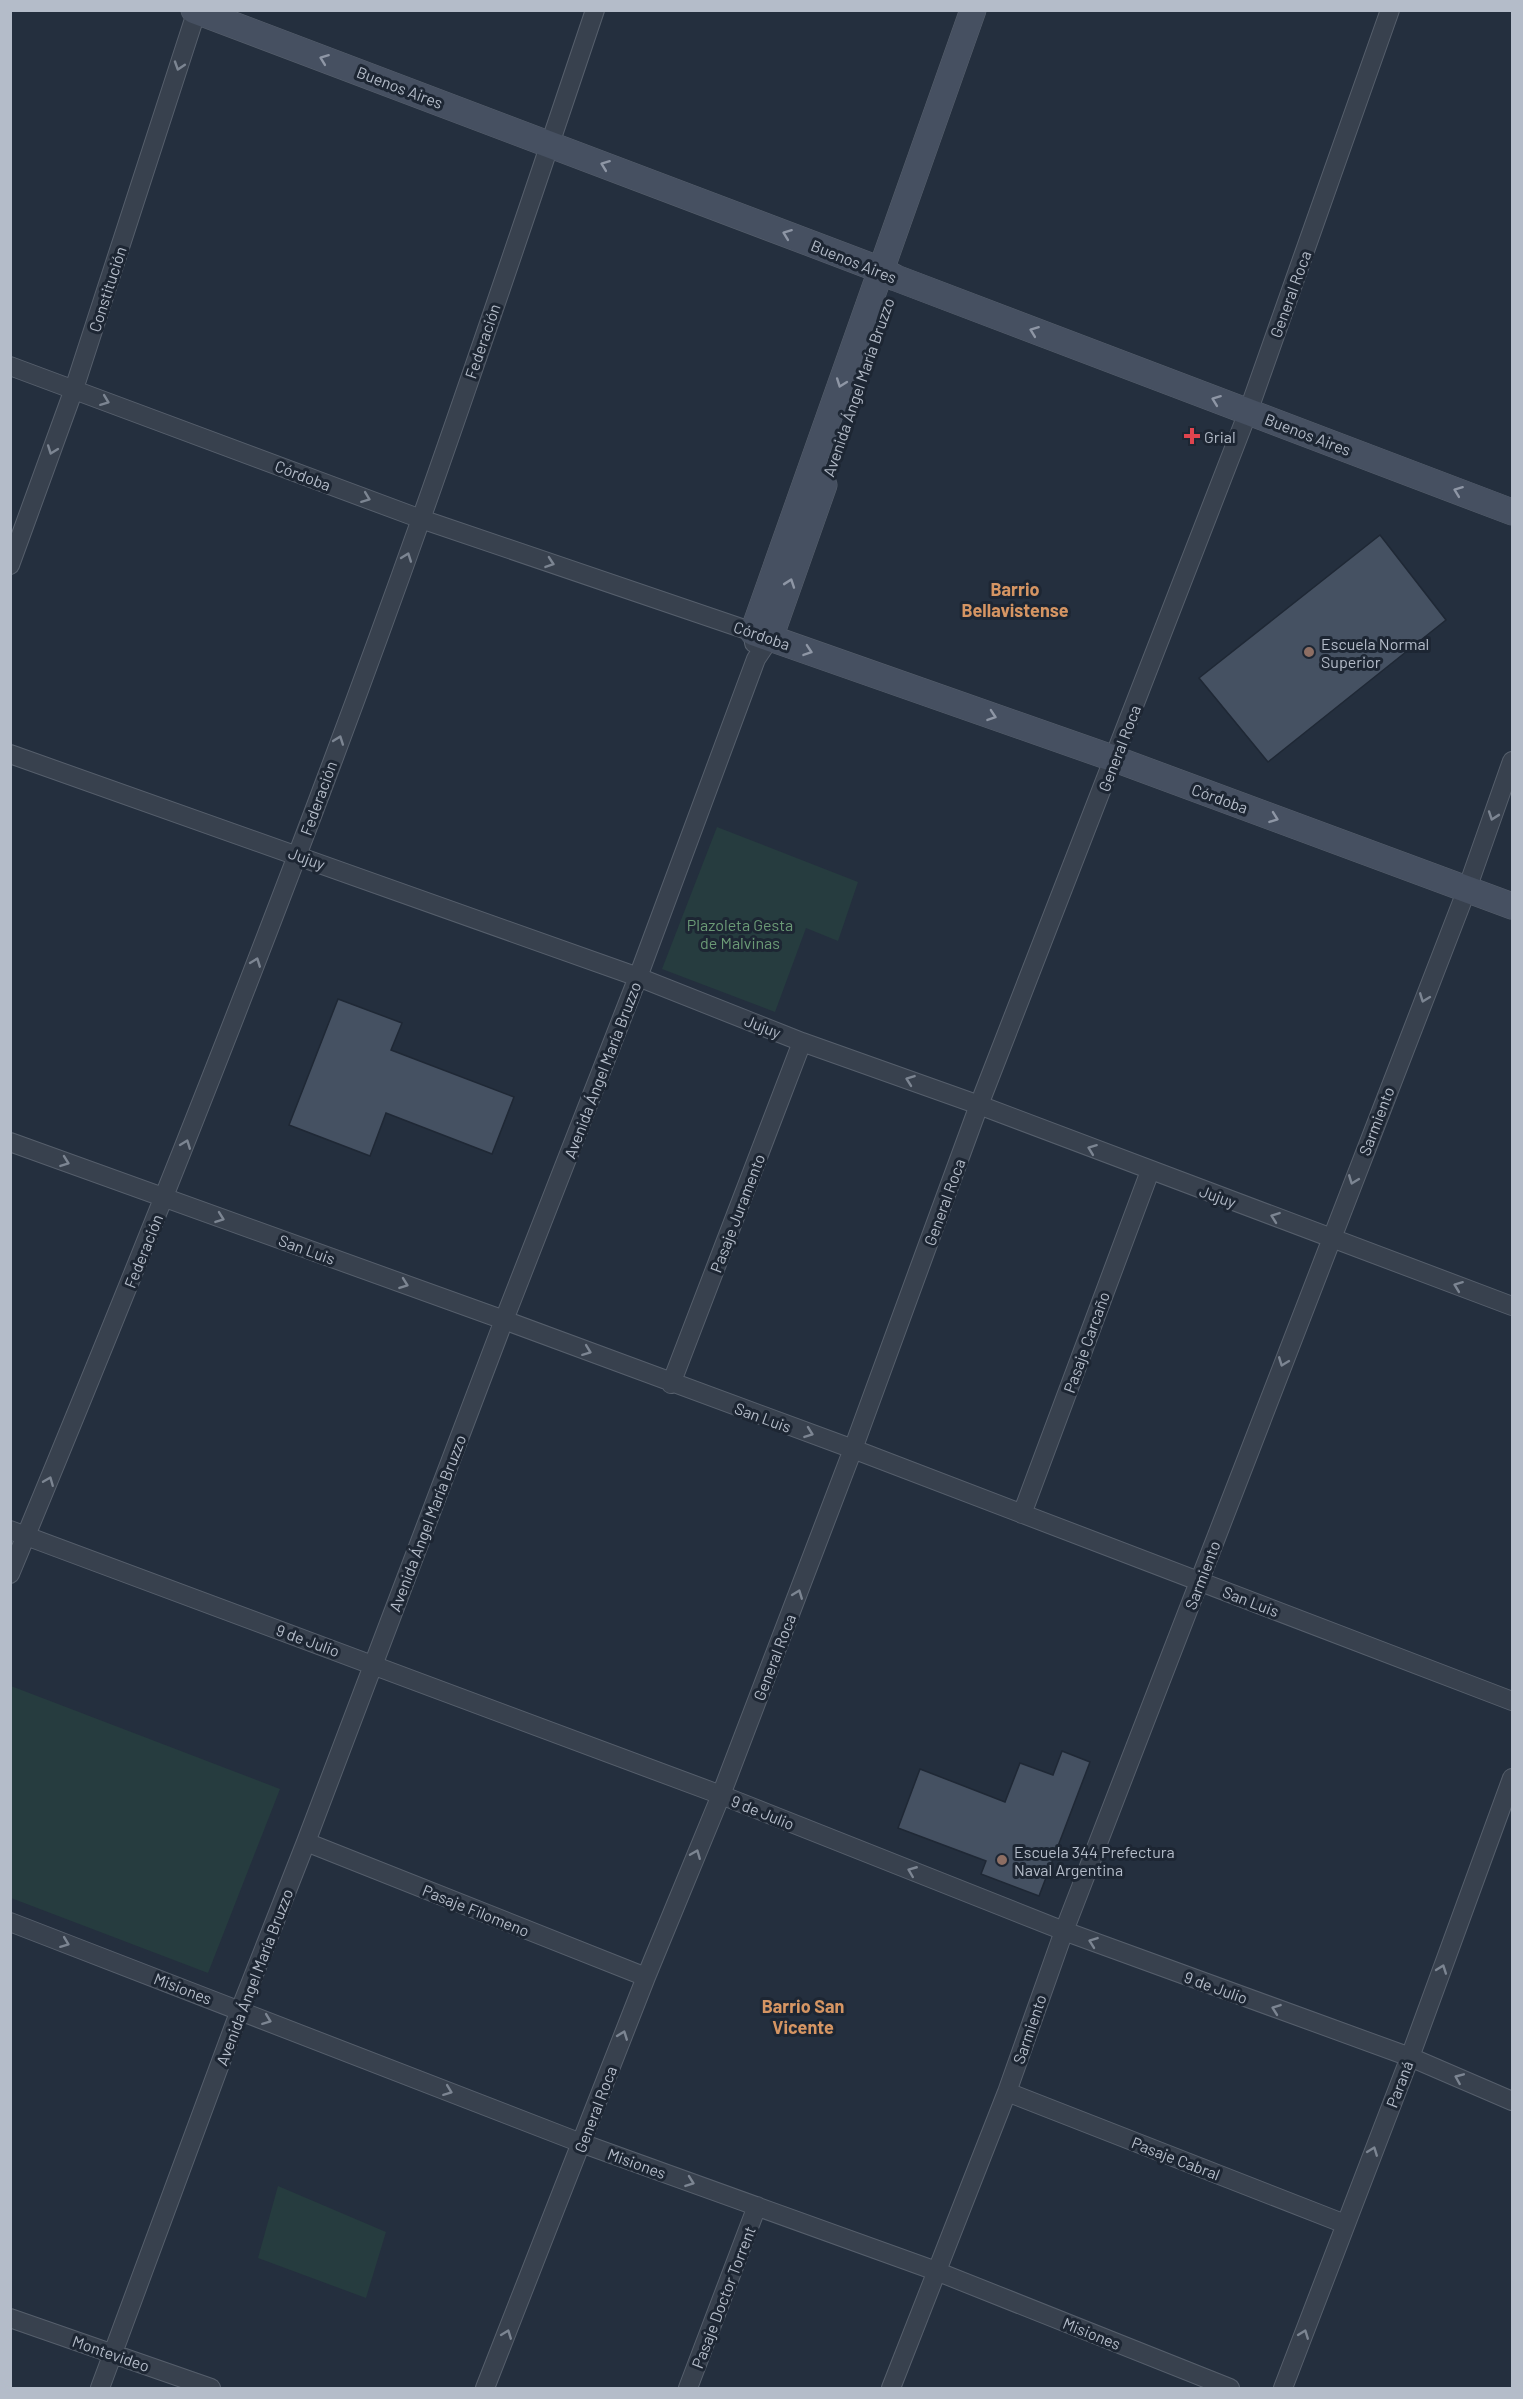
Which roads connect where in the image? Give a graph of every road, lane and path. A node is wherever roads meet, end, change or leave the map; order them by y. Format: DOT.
graph roads {
  1 [pos="595,10"];
  2 [pos="973,10"];
  3 [pos="990,10"];
  4 [pos="1390,10"];
  5 [pos="196,11"];
  6 [pos="550,144"];
  7 [pos="889,274"];
  8 [pos="10,366"];
  9 [pos="74,389"];
  10 [pos="1248,412"];
  11 [pos="1512,512"];
  12 [pos="421,519"];
  13 [pos="10,565"];
  14 [pos="762,635"];
  15 [pos="10,754"];
  16 [pos="1115,759"];
  17 [pos="1512,760"];
  18 [pos="297,855"];
  19 [pos="1467,889"];
  20 [pos="1512,906"];
  21 [pos="638,977"];
  22 [pos="802,1042"];
  23 [pos="979,1105"];
  24 [pos="10,1142"];
  25 [pos="1150,1171"];
  26 [pos="165,1198"];
  27 [pos="1331,1238"];
  28 [pos="1512,1306"];
  29 [pos="504,1320"];
  30 [pos="671,1384"];
  31 [pos="853,1449"];
  32 [pos="1022,1514"];
  33 [pos="18,1533"];
  34 [pos="10,1574"];
  35 [pos="1200,1582"];
  36 [pos="374,1664"];
  37 [pos="1512,1701"];
  38 [pos="1512,1778"];
  39 [pos="720,1795"];
  40 [pos="306,1842"];
  41 [pos="10,1922"];
  42 [pos="1064,1931"];
  43 [pos="646,1977"];
  44 [pos="240,2010"];
  45 [pos="1410,2057"];
  46 [pos="1007,2092"];
  47 [pos="1512,2101"];
  48 [pos="581,2143"];
  49 [pos="757,2206"];
  50 [pos="1345,2224"];
  51 [pos="936,2271"];
  52 [pos="10,2318"];
  53 [pos="113,2354"];
  54 [pos="100,2388"];
  55 [pos="211,2388"];
  56 [pos="485,2388"];
  57 [pos="688,2388"];
  58 [pos="891,2388"];
  59 [pos="1230,2388"];
  60 [pos="1283,2388"];
  1 -- 6 [label="street, Federación"];
  2 -- 7 [label="street, Avenida Ángel María Bruzzo"];
  3 -- 7 [label="street, Avenida Ángel María Bruzzo"];
  4 -- 10 [label="street, General Roca"];
  6 -- 5 [label="street, Buenos Aires, one-way"];
  5 -- 9 [label="street, Constitución, one-way"];
  7 -- 6 [label="street, Buenos Aires, one-way"];
  6 -- 12 [label="street, Federación"];
  10 -- 7 [label="street, Buenos Aires, one-way"];
  7 -- 14 [label="street, Avenida Ángel María Bruzzo"];
  8 -- 9 [label="street, Córdoba"];
  9 -- 12 [label="street, Córdoba, one-way"];
  9 -- 13 [label="street, Constitución, one-way"];
  11 -- 10 [label="street, Buenos Aires, one-way"];
  10 -- 16 [label="street, General Roca"];
  12 -- 14 [label="street, Córdoba, one-way"];
  18 -- 12 [label="street, Federación, one-way"];
  14 -- 16 [label="street, Córdoba, one-way"];
  14 -- 21 [label="street, Avenida Ángel María Bruzzo"];
  15 -- 18 [label="street, Jujuy"];
  16 -- 19 [label="street, Córdoba, one-way"];
  16 -- 23 [label="street, General Roca"];
  17 -- 19 [label="street, Sarmiento, one-way"];
  18 -- 21 [label="street, Jujuy"];
  26 -- 18 [label="street, Federación, one-way"];
  19 -- 20 [label="street, Córdoba"];
  19 -- 27 [label="street, Sarmiento, one-way"];
  21 -- 22 [label="street, Jujuy"];
  21 -- 29 [label="street, Avenida Ángel María Bruzzo"];
  23 -- 22 [label="street, Jujuy, one-way"];
  22 -- 30 [label="street, Pasaje Juramento"];
  25 -- 23 [label="street, Jujuy, one-way"];
  23 -- 31 [label="street, General Roca"];
  24 -- 26 [label="street, San Luis, one-way"];
  27 -- 25 [label="street, Jujuy, one-way"];
  25 -- 32 [label="street, Pasaje Carcaño"];
  26 -- 29 [label="street, San Luis, one-way"];
  33 -- 26 [label="street, Federación, one-way"];
  28 -- 27 [label="street, Jujuy, one-way"];
  27 -- 35 [label="street, Sarmiento, one-way"];
  29 -- 30 [label="street, San Luis, one-way"];
  29 -- 36 [label="street, Avenida Ángel María Bruzzo"];
  30 -- 31 [label="street, San Luis, one-way"];
  31 -- 32 [label="street, San Luis"];
  39 -- 31 [label="street, General Roca, one-way"];
  32 -- 35 [label="street, San Luis"];
  33 -- 34 [label="street, Federación"];
  33 -- 36 [label="street, 9 de Julio"];
  35 -- 37 [label="street, San Luis"];
  35 -- 42 [label="street, Sarmiento"];
  36 -- 39 [label="street, 9 de Julio"];
  36 -- 40 [label="street, Avenida Ángel María Bruzzo"];
  45 -- 38 [label="street, Paraná, one-way"];
  42 -- 39 [label="street, 9 de Julio, one-way"];
  43 -- 39 [label="street, General Roca, one-way"];
  40 -- 43 [label="street, Pasaje Filomeno"];
  40 -- 44 [label="street, Avenida Ángel María Bruzzo"];
  41 -- 44 [label="street, Misiones, one-way"];
  45 -- 42 [label="street, 9 de Julio, one-way"];
  42 -- 46 [label="street, Sarmiento"];
  48 -- 43 [label="street, General Roca, one-way"];
  44 -- 48 [label="street, Misiones, one-way"];
  44 -- 53 [label="street, Avenida Ángel María Bruzzo"];
  47 -- 45 [label="street, 9 de Julio, one-way"];
  50 -- 45 [label="street, Paraná, one-way"];
  46 -- 50 [label="street, Pasaje Cabral"];
  46 -- 51 [label="street, Sarmiento"];
  48 -- 49 [label="street, Misiones, one-way"];
  56 -- 48 [label="street, General Roca, one-way"];
  49 -- 51 [label="street, Misiones"];
  49 -- 57 [label="street, Pasaje Doctor Torrent"];
  60 -- 50 [label="street, Paraná, one-way"];
  51 -- 58 [label="street, Sarmiento"];
  51 -- 59 [label="street, Misiones"];
  52 -- 53 [label="street, Montevideo"];
  53 -- 54 [label="street, Avenida Ángel María Bruzzo"];
  53 -- 55 [label="street, Montevideo"];
}
